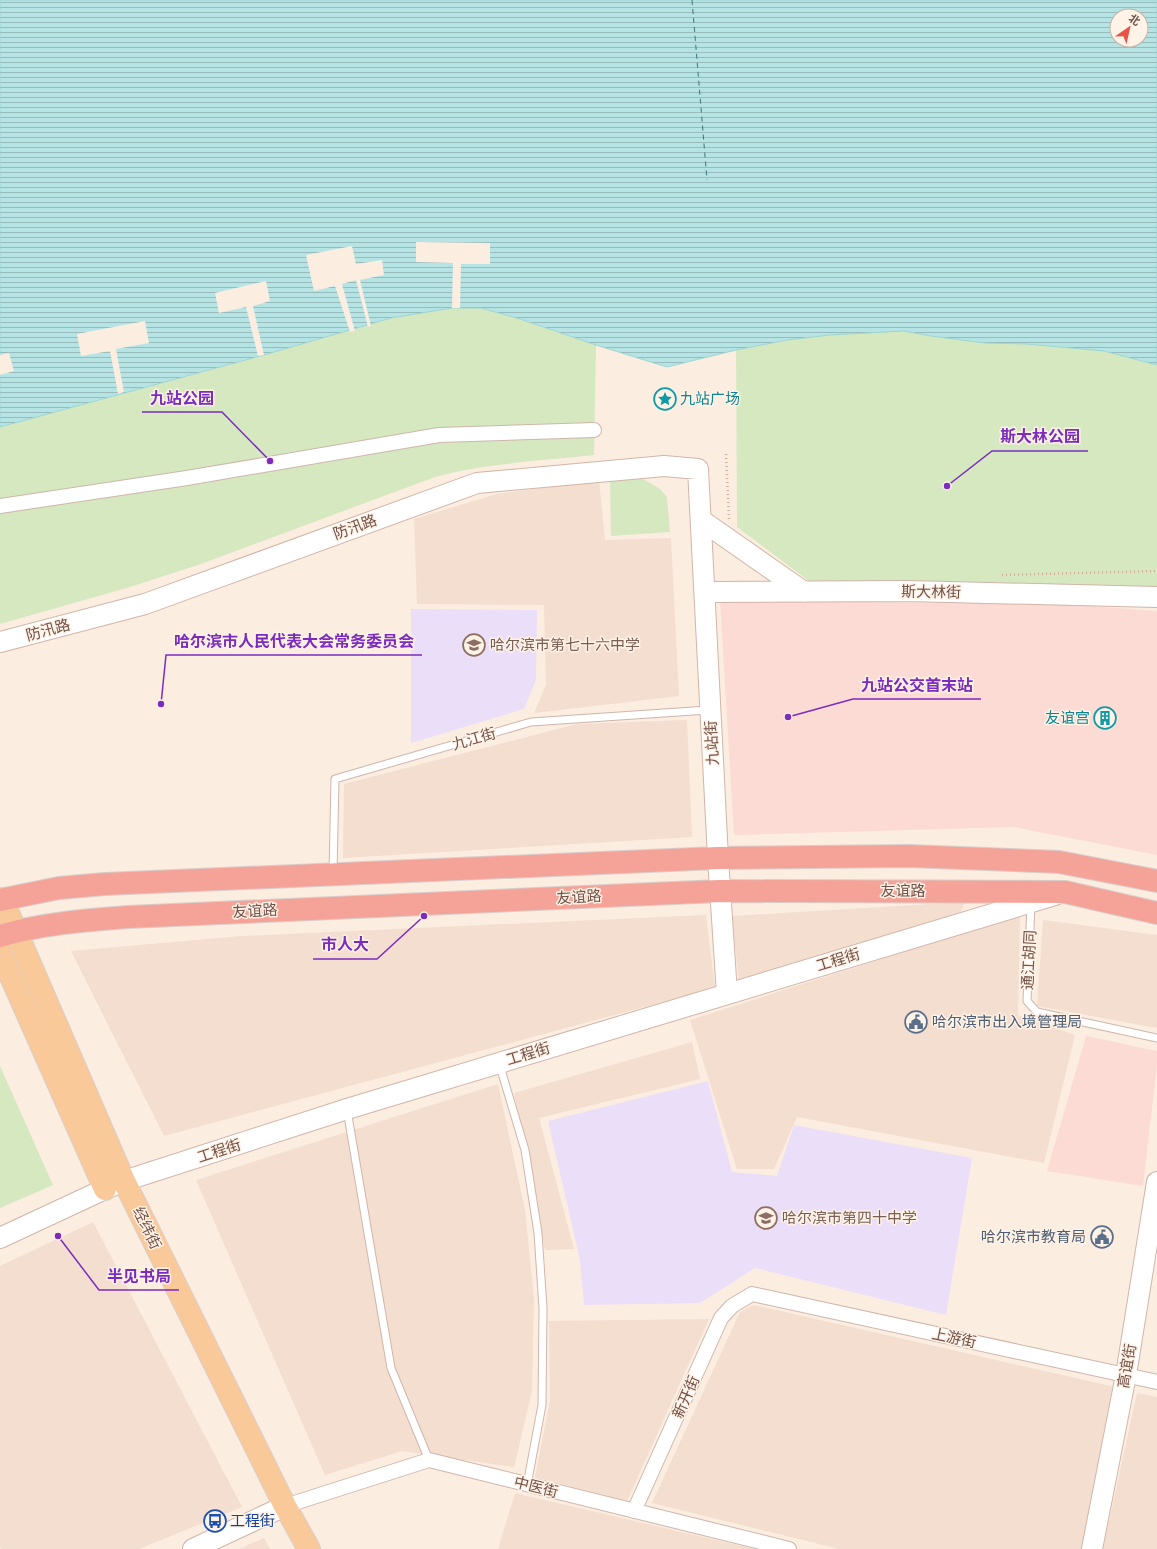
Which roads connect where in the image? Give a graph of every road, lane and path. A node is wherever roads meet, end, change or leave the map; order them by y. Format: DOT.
graph roads {
  1 [pos="594,430"];
  2 [pos="726,454"];
  3 [pos="699,491"];
  4 [pos="0,506"];
  5 [pos="701,520"];
  6 [pos="729,524"];
  7 [pos="1157,571"];
  8 [pos="1002,575"];
  9 [pos="705,592"];
  10 [pos="804,592"];
  11 [pos="1157,597"];
  12 [pos="0,642"];
  13 [pos="711,710"];
  14 [pos="718,858"];
  15 [pos="333,874"];
  16 [pos="1157,881"];
  17 [pos="720,890"];
  18 [pos="1065,892"];
  19 [pos="1,899"];
  20 [pos="1031,902"];
  21 [pos="1157,913"];
  22 [pos="8,934"];
  23 [pos="0,952"];
  24 [pos="727,994"];
  25 [pos="1157,1038"];
  26 [pos="499,1063"];
  27 [pos="347,1109"];
  28 [pos="1157,1182"];
  29 [pos="115,1185"];
  30 [pos="0,1238"];
  31 [pos="752,1294"];
  32 [pos="1126,1375"];
  33 [pos="1157,1382"];
  34 [pos="429,1460"];
  35 [pos="527,1485"];
  36 [pos="285,1506"];
  37 [pos="634,1511"];
  38 [pos="193,1549"];
  39 [pos="309,1549"];
  40 [pos="789,1549"];
  41 [pos="1092,1549"];
  1 -- 4 [label="street"];
  2 -- 6 [label="path"];
  3 -- 5 [label="street, 九站街"];
  3 -- 12 [label="street, 防汛路"];
  5 -- 9 [label="street, 九站街"];
  5 -- 10 [label="street"];
  7 -- 8 [label="path"];
  9 -- 10 [label="street, 斯大林街"];
  9 -- 13 [label="street, 九站街"];
  10 -- 11 [label="street, 斯大林街"];
  13 -- 14 [label="street, 九站街"];
  13 -- 15 [label="lane, 九江街"];
  14 -- 15 [label="highway"];
  14 -- 16 [label="highway"];
  14 -- 17 [label="street, 九站街"];
  15 -- 19 [label="highway"];
  17 -- 18 [label="highway, 友谊路"];
  17 -- 22 [label="highway, 友谊路"];
  17 -- 24 [label="street, 九站街"];
  18 -- 20 [label="street, 工程街"];
  18 -- 21 [label="highway, 友谊路"];
  19 -- 22 [label="main road, 经纬街"];
  20 -- 24 [label="street, 工程街"];
  20 -- 25 [label="lane, 通江胡同"];
  22 -- 29 [label="main road, 经纬街"];
  23 -- 29 [label="main road, 经纬街"];
  24 -- 26 [label="street, 工程街"];
  26 -- 27 [label="street, 工程街"];
  26 -- 35 [label="lane"];
  27 -- 29 [label="street, 工程街"];
  27 -- 34 [label="lane"];
  28 -- 32 [label="street, 高谊街"];
  29 -- 30 [label="street, 工程街"];
  29 -- 36 [label="main road, 经纬街"];
  31 -- 32 [label="street, 上游街"];
  31 -- 37 [label="street, 新开街"];
  32 -- 33 [label="street, 上游街"];
  32 -- 41 [label="street, 高谊街"];
  34 -- 35 [label="street, 中医街"];
  34 -- 36 [label="street"];
  35 -- 37 [label="street, 中医街"];
  36 -- 38 [label="street"];
  36 -- 39 [label="main road, 经纬街"];
  37 -- 40 [label="street, 中医街"];
}
